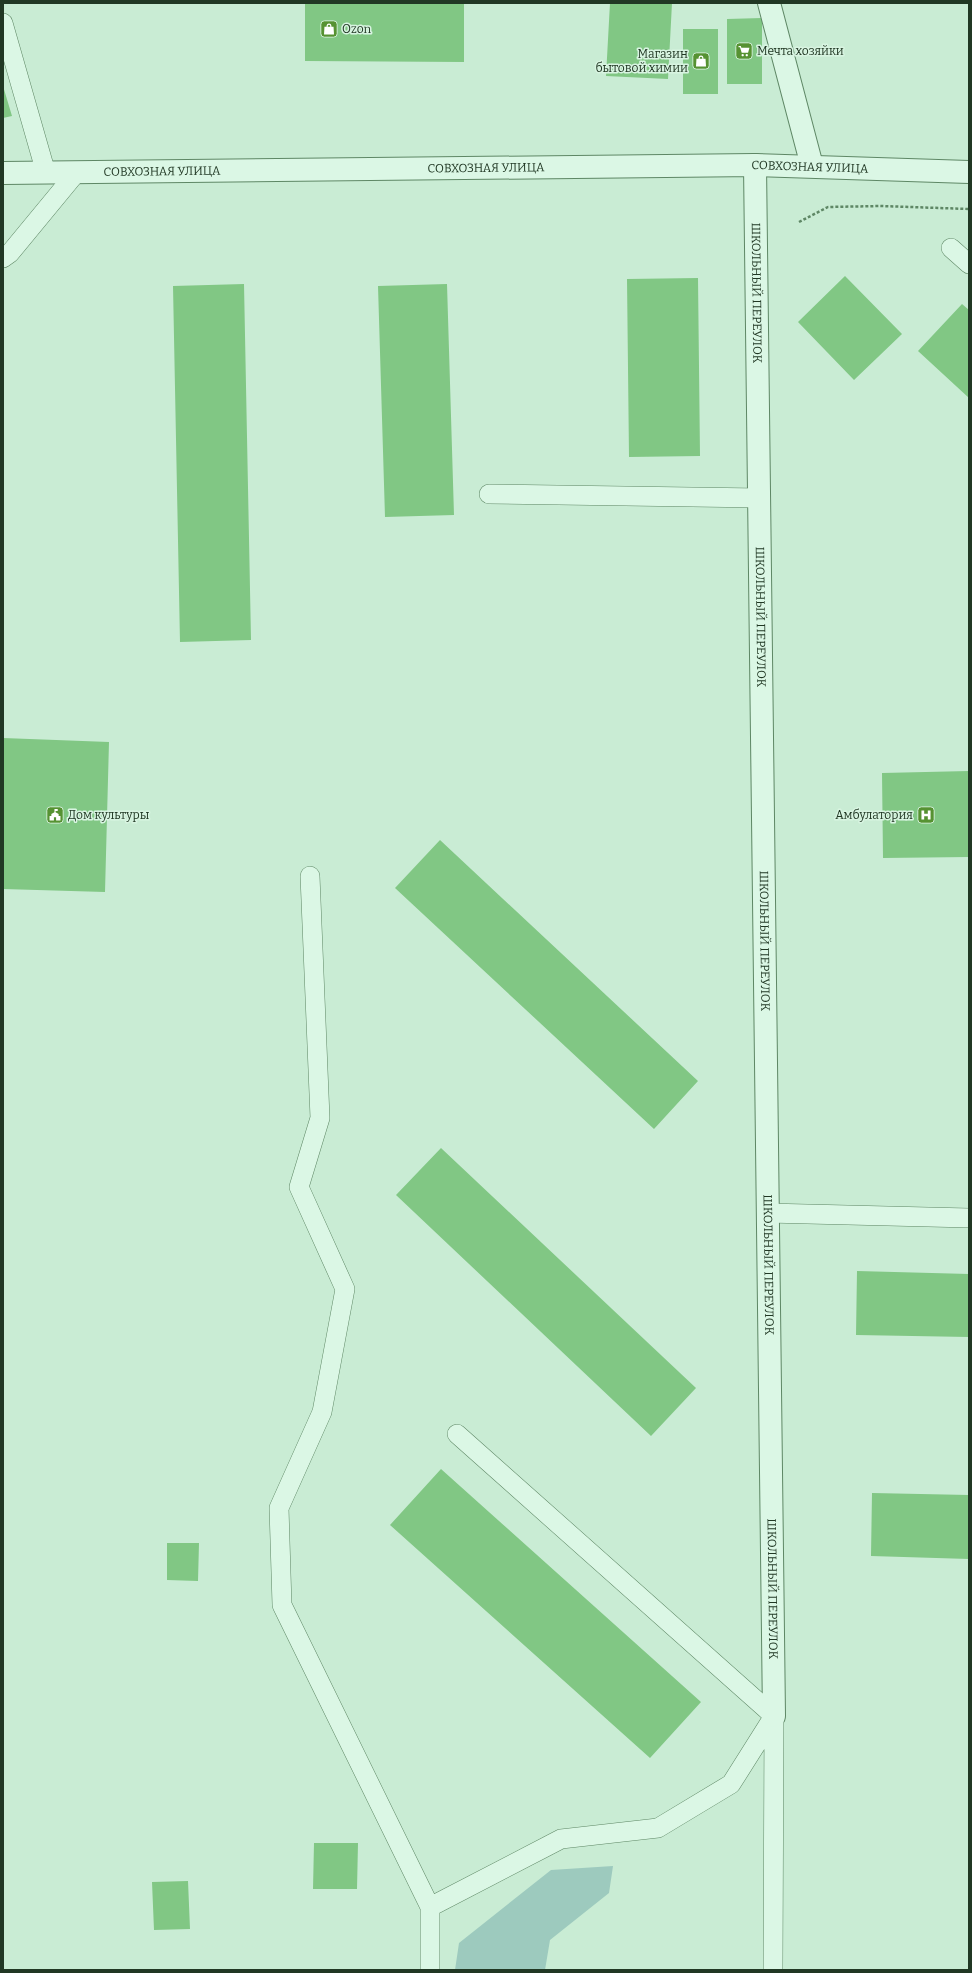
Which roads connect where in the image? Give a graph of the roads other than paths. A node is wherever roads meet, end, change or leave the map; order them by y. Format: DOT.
graph roads {
  1 [pos="770,3"];
  2 [pos="3,23"];
  3 [pos="755,165"];
  4 [pos="812,166"];
  5 [pos="969,172"];
  6 [pos="3,173"];
  7 [pos="46,173"];
  8 [pos="76,173"];
  9 [pos="951,248"];
  10 [pos="3,258"];
  11 [pos="969,264"];
  12 [pos="489,494"];
  13 [pos="759,498"];
  14 [pos="310,876"];
  15 [pos="768,1213"];
  16 [pos="969,1218"];
  17 [pos="457,1434"];
  18 [pos="774,1716"];
  19 [pos="430,1907"];
  20 [pos="430,1970"];
  21 [pos="773,1970"];
  1 -- 4 [label="street"];
  2 -- 7 [label="lane"];
  3 -- 4 [label="street, СОВХОЗНАЯ УЛИЦА"];
  3 -- 8 [label="street, СОВХОЗНАЯ УЛИЦА"];
  3 -- 13 [label="street, ШКОЛЬНЫЙ ПЕРЕУЛОК"];
  4 -- 5 [label="street, СОВХОЗНАЯ УЛИЦА"];
  6 -- 7 [label="street, СОВХОЗНАЯ УЛИЦА"];
  7 -- 8 [label="street, СОВХОЗНАЯ УЛИЦА"];
  8 -- 10 [label="lane"];
  9 -- 11 [label="lane"];
  12 -- 13 [label="lane"];
  13 -- 15 [label="street, ШКОЛЬНЫЙ ПЕРЕУЛОК"];
  14 -- 19 [label="lane"];
  15 -- 16 [label="lane"];
  15 -- 18 [label="street, ШКОЛЬНЫЙ ПЕРЕУЛОК"];
  17 -- 18 [label="lane"];
  18 -- 19 [label="lane"];
  18 -- 21 [label="lane"];
  19 -- 20 [label="lane"];
}
